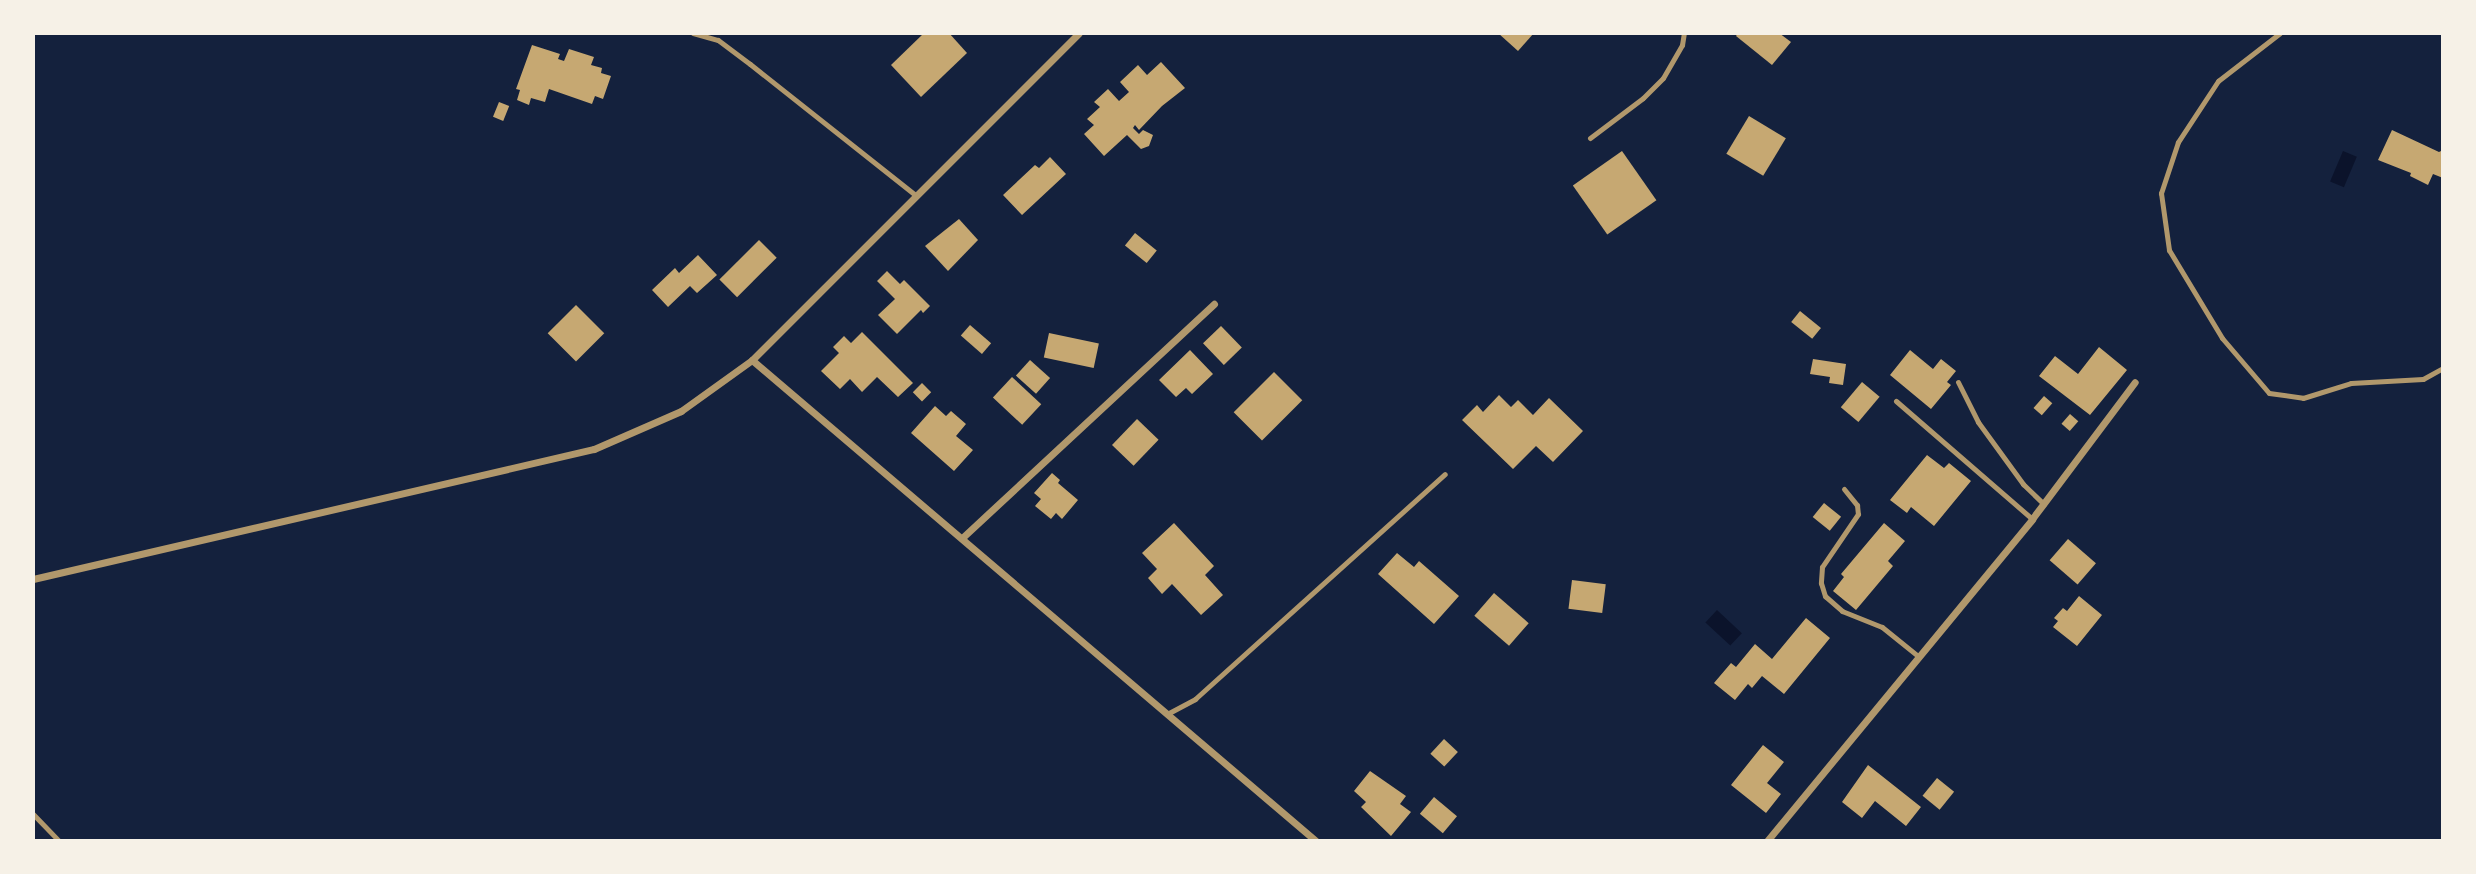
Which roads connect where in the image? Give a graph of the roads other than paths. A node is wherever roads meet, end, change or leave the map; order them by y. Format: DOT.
graph roads {
  1 [pos="693,33"];
  2 [pos="1079,33"];
  3 [pos="1684,33"];
  4 [pos="2280,33"];
  5 [pos="1590,138"];
  6 [pos="915,195"];
  7 [pos="1214,304"];
  8 [pos="752,360"];
  9 [pos="2443,368"];
  10 [pos="1958,382"];
  11 [pos="2135,382"];
  12 [pos="1896,401"];
  13 [pos="1445,474"];
  14 [pos="1844,489"];
  15 [pos="2044,504"];
  16 [pos="2032,519"];
  17 [pos="962,538"];
  18 [pos="33,579"];
  19 [pos="1918,656"];
  20 [pos="1167,714"];
  21 [pos="33,814"];
  22 [pos="59,841"];
  23 [pos="1316,841"];
  24 [pos="1767,841"];
  1 -- 6 [label="lane"];
  2 -- 6 [label="street"];
  3 -- 5 [label="lane"];
  4 -- 9 [label="lane"];
  6 -- 8 [label="street"];
  7 -- 17 [label="street"];
  8 -- 17 [label="street"];
  8 -- 18 [label="street"];
  10 -- 15 [label="lane"];
  11 -- 15 [label="street"];
  12 -- 16 [label="lane"];
  13 -- 20 [label="lane"];
  14 -- 19 [label="lane"];
  15 -- 16 [label="street"];
  16 -- 19 [label="street"];
  17 -- 20 [label="street"];
  19 -- 24 [label="street"];
  20 -- 23 [label="street"];
  21 -- 22 [label="lane"];
}
